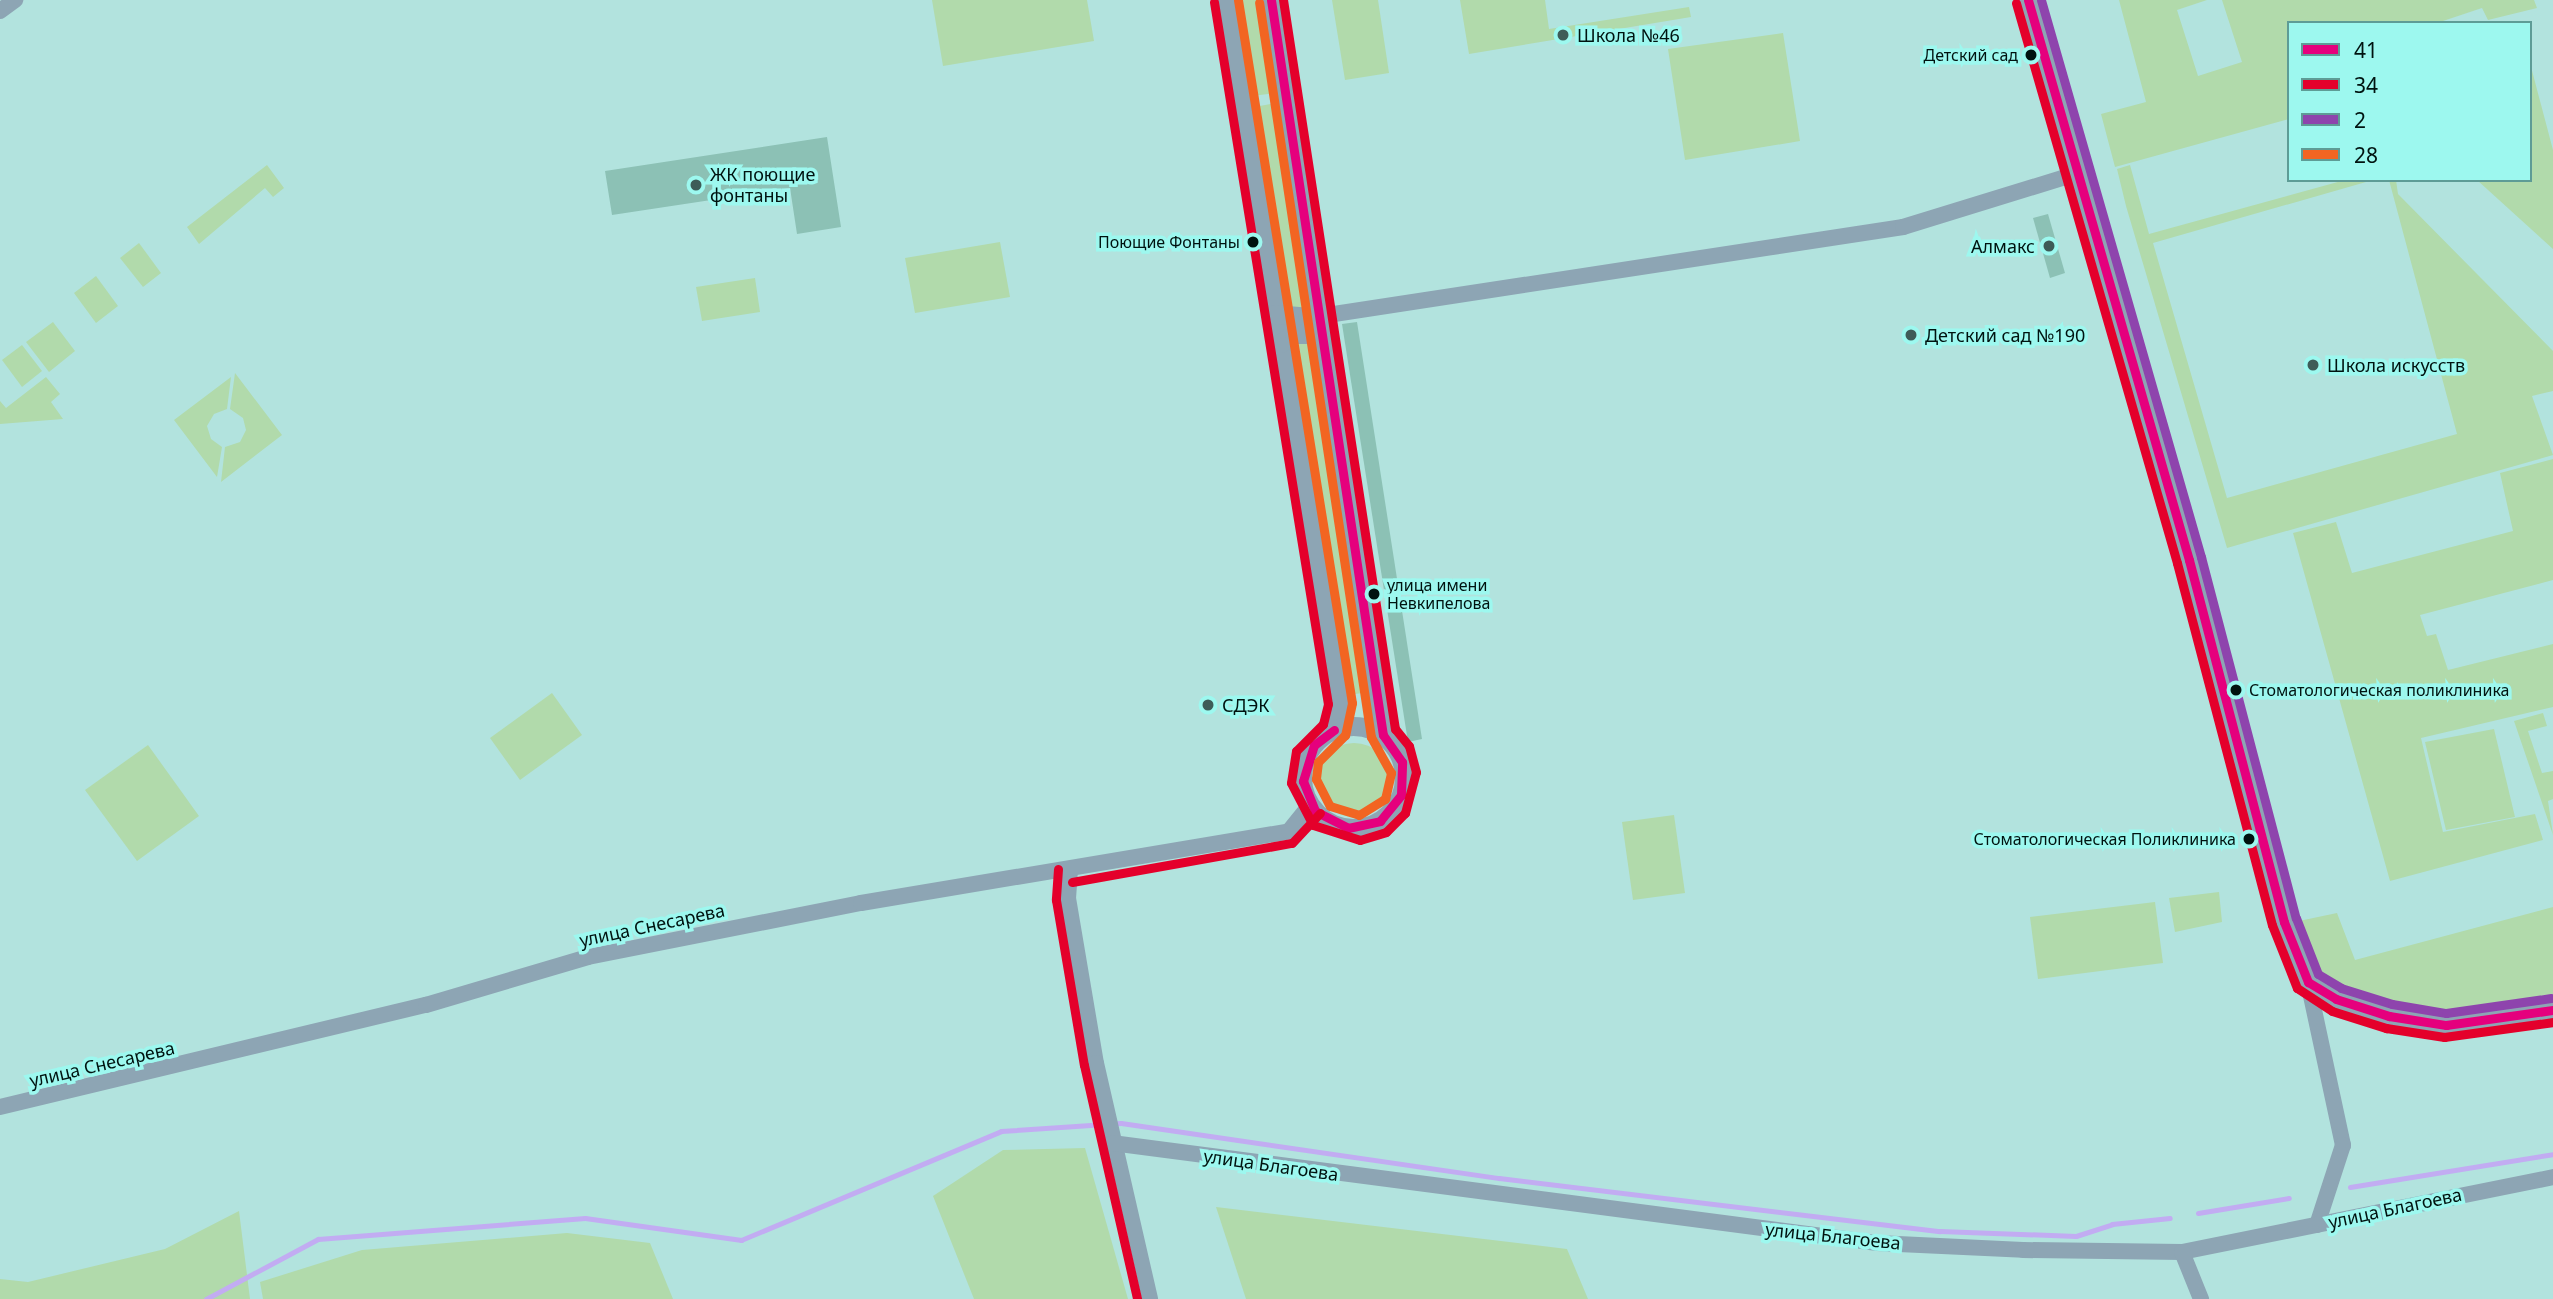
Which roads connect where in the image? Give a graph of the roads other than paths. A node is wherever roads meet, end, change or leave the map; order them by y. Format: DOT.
graph roads {
  1 [pos="15,0"];
  2 [pos="1226,0"];
  3 [pos="1271,0"];
  4 [pos="2028,0"];
  5 [pos="0,11"];
  6 [pos="2078,173"];
  7 [pos="1275,314"];
  8 [pos="1321,319"];
  9 [pos="1280,343"];
  10 [pos="1334,730"];
  11 [pos="1383,735"];
  12 [pos="1310,805"];
  13 [pos="1070,870"];
  14 [pos="2308,982"];
  15 [pos="2553,1010"];
  16 [pos="0,1107"];
  17 [pos="1111,1138"];
  18 [pos="2553,1177"];
  19 [pos="2319,1220"];
  20 [pos="2182,1252"];
  21 [pos="1150,1299"];
  22 [pos="2201,1299"];
  1 -- 5 [label="street"];
  2 -- 7 [label="street"];
  3 -- 8 [label="street"];
  4 -- 6 [label="street"];
  6 -- 8 [label="street"];
  6 -- 14 [label="street"];
  7 -- 8 [label="street"];
  7 -- 9 [label="street"];
  8 -- 9 [label="street"];
  8 -- 11 [label="street"];
  9 -- 10 [label="street"];
  10 -- 11 [label="street"];
  10 -- 12 [label="street"];
  11 -- 12 [label="street"];
  12 -- 13 [label="street, улица Снесарева"];
  13 -- 16 [label="street, улица Снесарева"];
  13 -- 17 [label="street"];
  14 -- 15 [label="street"];
  14 -- 19 [label="street"];
  17 -- 20 [label="street, улица Благоева"];
  17 -- 21 [label="street"];
  18 -- 19 [label="street, улица Благоева"];
  19 -- 20 [label="street, улица Благоева"];
  20 -- 22 [label="street"];
}
